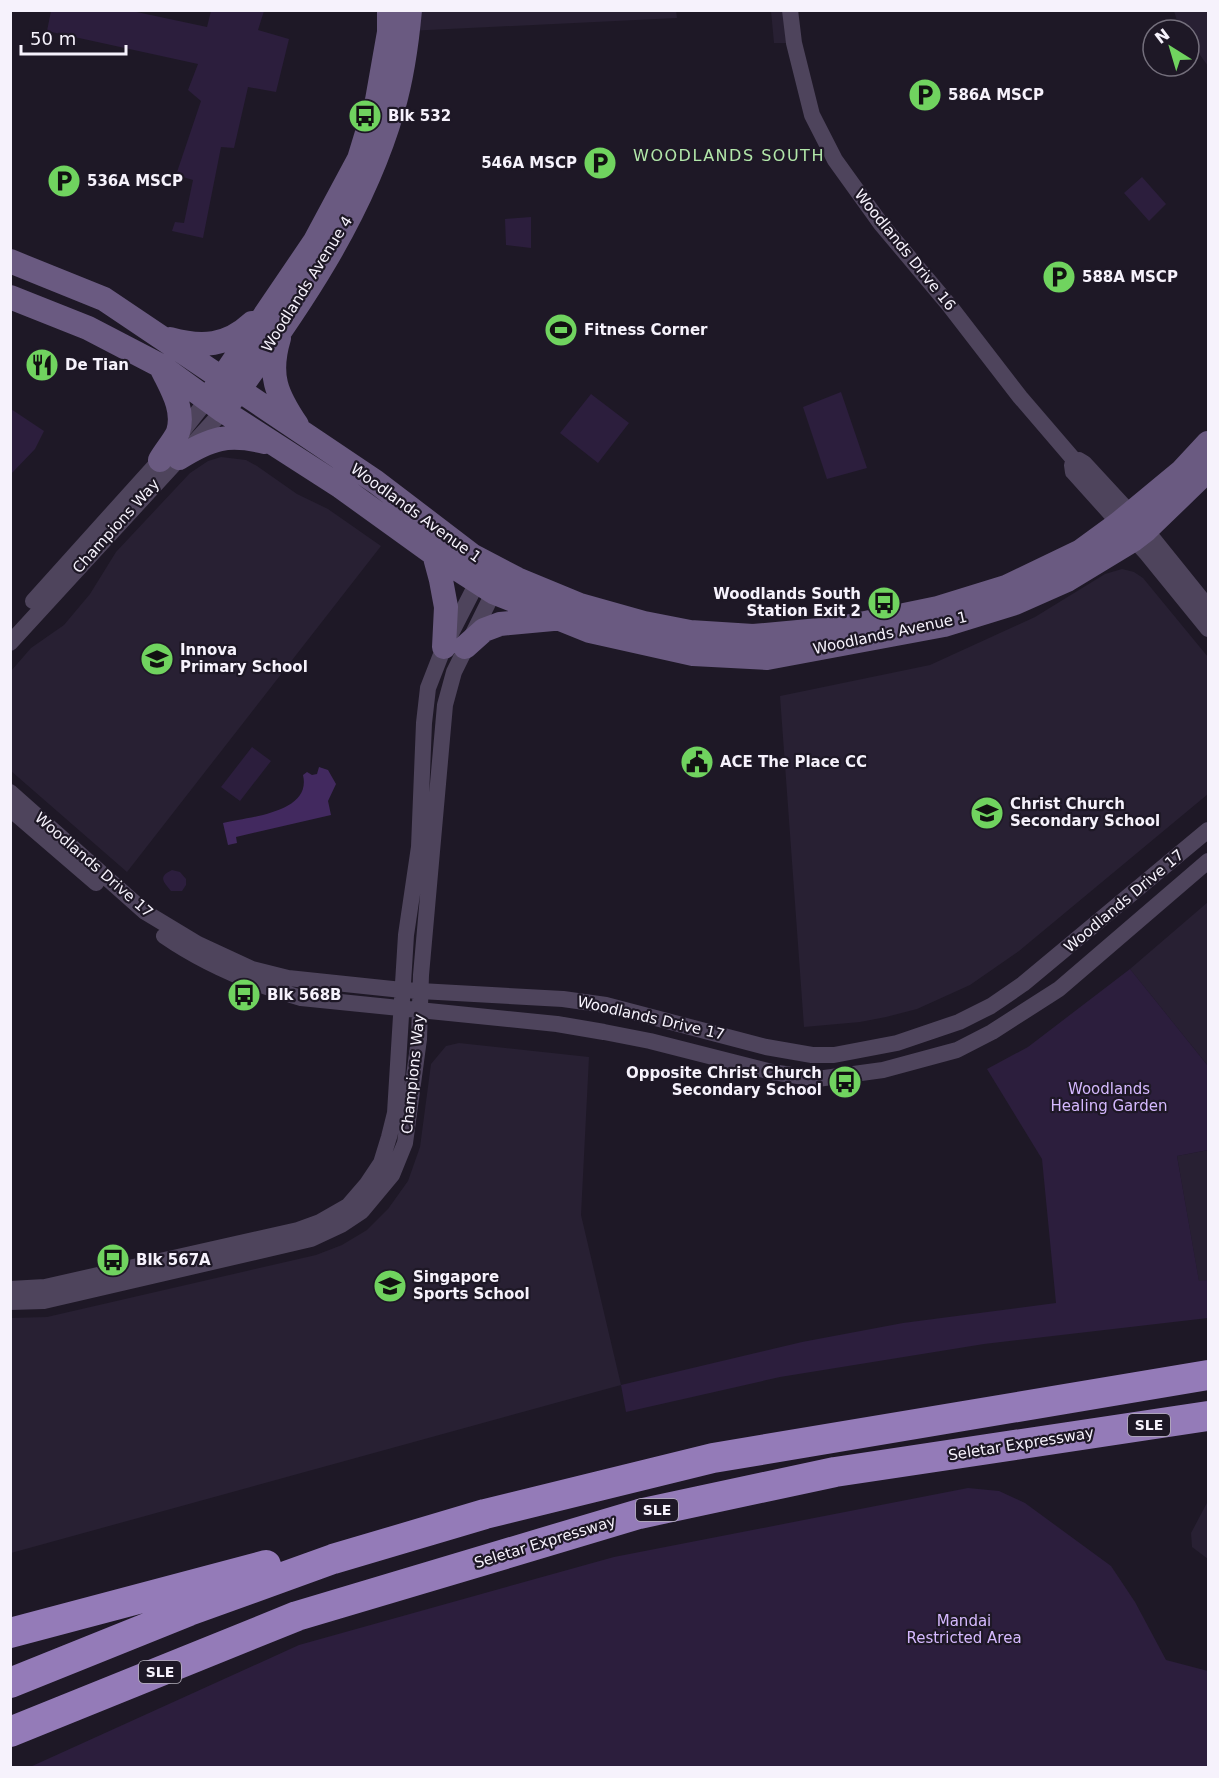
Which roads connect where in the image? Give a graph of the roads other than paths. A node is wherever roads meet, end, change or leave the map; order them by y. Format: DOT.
graph roads {
  1 [pos="389,10"];
  2 [pos="410,10"];
  3 [pos="790,10"];
  4 [pos="10,261"];
  5 [pos="10,297"];
  6 [pos="274,300"];
  7 [pos="283,326"];
  8 [pos="159,335"];
  9 [pos="161,366"];
  10 [pos="231,383"];
  11 [pos="215,405"];
  12 [pos="302,432"];
  13 [pos="1209,443"];
  14 [pos="273,444"];
  15 [pos="338,457"];
  16 [pos="169,459"];
  17 [pos="1209,470"];
  18 [pos="341,487"];
  19 [pos="1132,527"];
  20 [pos="434,554"];
  21 [pos="490,577"];
  22 [pos="1209,607"];
  23 [pos="555,618"];
  24 [pos="10,627"];
  25 [pos="1209,629"];
  26 [pos="10,643"];
  27 [pos="454,647"];
  28 [pos="10,792"];
  29 [pos="10,809"];
  30 [pos="1209,831"];
  31 [pos="1209,861"];
  32 [pos="402,990"];
  33 [pos="421,991"];
  34 [pos="401,1009"];
  35 [pos="420,1010"];
  36 [pos="10,1289"];
  37 [pos="10,1302"];
  38 [pos="1209,1365"];
  39 [pos="1209,1375"];
  40 [pos="1178,1380"];
  41 [pos="1209,1416"];
  42 [pos="1209,1425"];
  43 [pos="1089,1434"];
  44 [pos="485,1514"];
  45 [pos="10,1633"];
  46 [pos="10,1683"];
  47 [pos="10,1732"];
  1 -- 6 [label="street, Woodlands Avenue 4"];
  2 -- 7 [label="street, Woodlands Avenue 4"];
  3 -- 19 [label="street, Woodlands Drive 16"];
  4 -- 8 [label="street, Woodlands Avenue 1"];
  5 -- 9 [label="street, Woodlands Avenue 1"];
  6 -- 8 [label="street"];
  6 -- 10 [label="street, Woodlands Avenue 4"];
  7 -- 10 [label="street, Woodlands Avenue 4"];
  7 -- 12 [label="street"];
  8 -- 10 [label="street, Woodlands Avenue 1"];
  9 -- 11 [label="street, Woodlands Avenue 1"];
  9 -- 16 [label="street"];
  10 -- 11 [label="street, Woodlands Avenue 4"];
  10 -- 12 [label="street, Woodlands Avenue 1"];
  11 -- 14 [label="street, Woodlands Avenue 1"];
  11 -- 16 [label="street, Champions Way"];
  12 -- 15 [label="street, Woodlands Avenue 1"];
  13 -- 19 [label="street, Woodlands Avenue 1"];
  14 -- 16 [label="street"];
  14 -- 18 [label="street, Woodlands Avenue 1"];
  15 -- 18 [label="street"];
  15 -- 21 [label="street, Woodlands Avenue 1"];
  16 -- 24 [label="street, Champions Way"];
  16 -- 26 [label="street, Champions Way"];
  17 -- 19 [label="street, Woodlands Avenue 1"];
  18 -- 20 [label="street, Woodlands Avenue 1"];
  19 -- 21 [label="street, Woodlands Avenue 1"];
  19 -- 22 [label="street, Woodlands Drive 16"];
  19 -- 23 [label="street, Woodlands Avenue 1"];
  19 -- 25 [label="street, Woodlands Drive 16"];
  20 -- 21 [label="street, Woodlands Avenue 1"];
  20 -- 27 [label="street"];
  21 -- 23 [label="street, Woodlands Avenue 1"];
  21 -- 27 [label="street, Champions Way"];
  23 -- 27 [label="street"];
  27 -- 32 [label="street, Champions Way"];
  27 -- 33 [label="street, Champions Way"];
  28 -- 32 [label="street, Woodlands Drive 17"];
  29 -- 34 [label="street, Woodlands Drive 17"];
  30 -- 33 [label="street, Woodlands Drive 17"];
  31 -- 35 [label="street, Woodlands Drive 17"];
  32 -- 33 [label="street, Woodlands Drive 17"];
  32 -- 34 [label="street, Champions Way"];
  33 -- 35 [label="street, Champions Way"];
  34 -- 35 [label="street, Woodlands Drive 17"];
  34 -- 36 [label="street, Champions Way"];
  35 -- 37 [label="street, Champions Way"];
  38 -- 40 [label="highway"];
  39 -- 40 [label="highway, SLE"];
  40 -- 44 [label="highway, SLE"];
  41 -- 43 [label="highway, Seletar Expressway / SLE"];
  42 -- 43 [label="highway"];
  43 -- 47 [label="highway, Seletar Expressway / SLE"];
  44 -- 45 [label="highway"];
  44 -- 46 [label="highway, SLE"];
}
